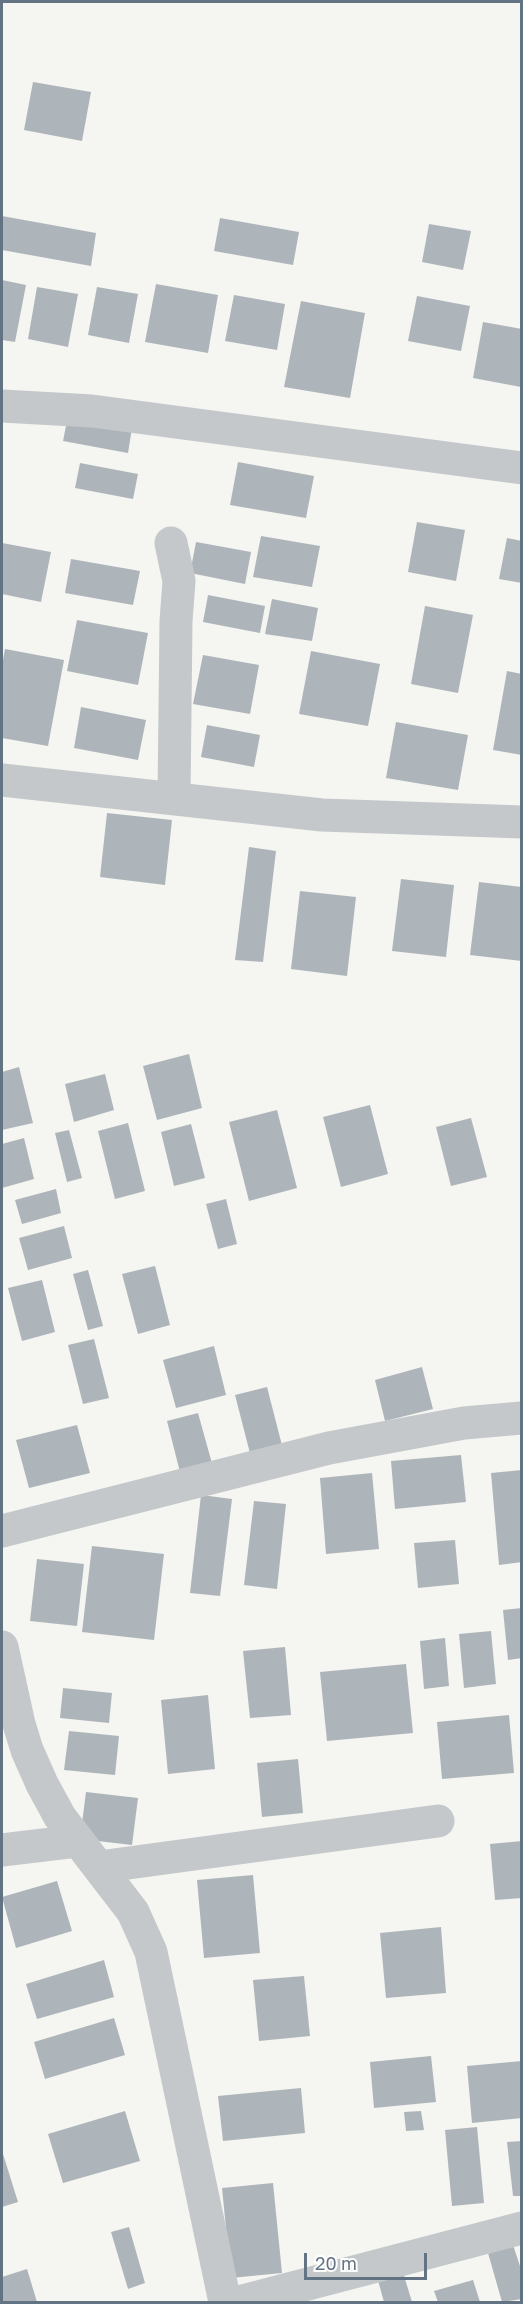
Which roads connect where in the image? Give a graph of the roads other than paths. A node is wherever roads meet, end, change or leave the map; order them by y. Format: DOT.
graph roads {
  1 [pos="2,406"];
  2 [pos="522,468"];
  3 [pos="171,543"];
  4 [pos="2,780"];
  5 [pos="174,797"];
  6 [pos="522,822"];
  7 [pos="522,1418"];
  8 [pos="2,1531"];
  9 [pos="2,1647"];
  10 [pos="438,1821"];
  11 [pos="77,1841"];
  12 [pos="2,1850"];
  13 [pos="99,1867"];
  14 [pos="522,2228"];
  15 [pos="225,2302"];
  16 [pos="239,2302"];
  1 -- 2 [label="street"];
  3 -- 5 [label="street"];
  4 -- 5 [label="street"];
  5 -- 6 [label="street"];
  7 -- 8 [label="street"];
  9 -- 11 [label="street"];
  10 -- 13 [label="street"];
  11 -- 12 [label="street"];
  11 -- 13 [label="street"];
  13 -- 15 [label="street"];
  14 -- 16 [label="street"];
}
